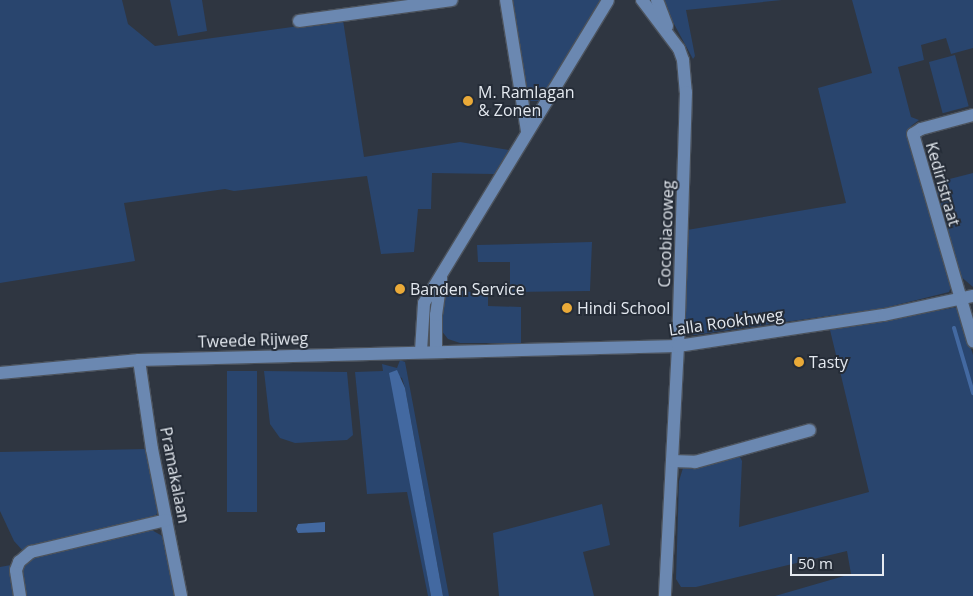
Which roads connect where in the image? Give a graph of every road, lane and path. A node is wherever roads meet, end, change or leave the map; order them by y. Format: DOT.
graph roads {
  1 [pos="452,0"];
  2 [pos="506,0"];
  3 [pos="608,0"];
  4 [pos="642,0"];
  5 [pos="657,0"];
  6 [pos="300,20"];
  7 [pos="674,41"];
  8 [pos="973,115"];
  9 [pos="527,131"];
  10 [pos="443,268"];
  11 [pos="973,296"];
  12 [pos="960,299"];
  13 [pos="973,341"];
  14 [pos="678,346"];
  15 [pos="436,350"];
  16 [pos="421,351"];
  17 [pos="139,360"];
  18 [pos="0,372"];
  19 [pos="810,430"];
  20 [pos="672,461"];
  21 [pos="166,520"];
  22 [pos="20,596"];
  23 [pos="181,596"];
  24 [pos="664,596"];
  1 -- 6 [label="street"];
  2 -- 9 [label="street"];
  3 -- 9 [label="street"];
  4 -- 7 [label="street, Cocobiacoweg"];
  5 -- 7 [label="street, Cocobiacoweg"];
  7 -- 14 [label="street, Cocobiacoweg"];
  8 -- 12 [label="street, Kediristraat"];
  9 -- 10 [label="street"];
  10 -- 15 [label="street"];
  10 -- 16 [label="street"];
  11 -- 12 [label="street, Lalla Rookhweg"];
  12 -- 13 [label="street, Kediristraat"];
  12 -- 14 [label="street, Lalla Rookhweg"];
  14 -- 15 [label="street, Lalla Rookhweg"];
  14 -- 20 [label="street, Cocobiacoweg"];
  15 -- 16 [label="street, Lalla Rookhweg"];
  16 -- 17 [label="street, Tweede Rijweg"];
  17 -- 18 [label="street, Tweede Rijweg"];
  17 -- 21 [label="street, Pramakalaan"];
  19 -- 20 [label="street"];
  20 -- 24 [label="street, Cocobiacoweg"];
  21 -- 22 [label="street"];
  21 -- 23 [label="street, Pramakalaan"];
}
